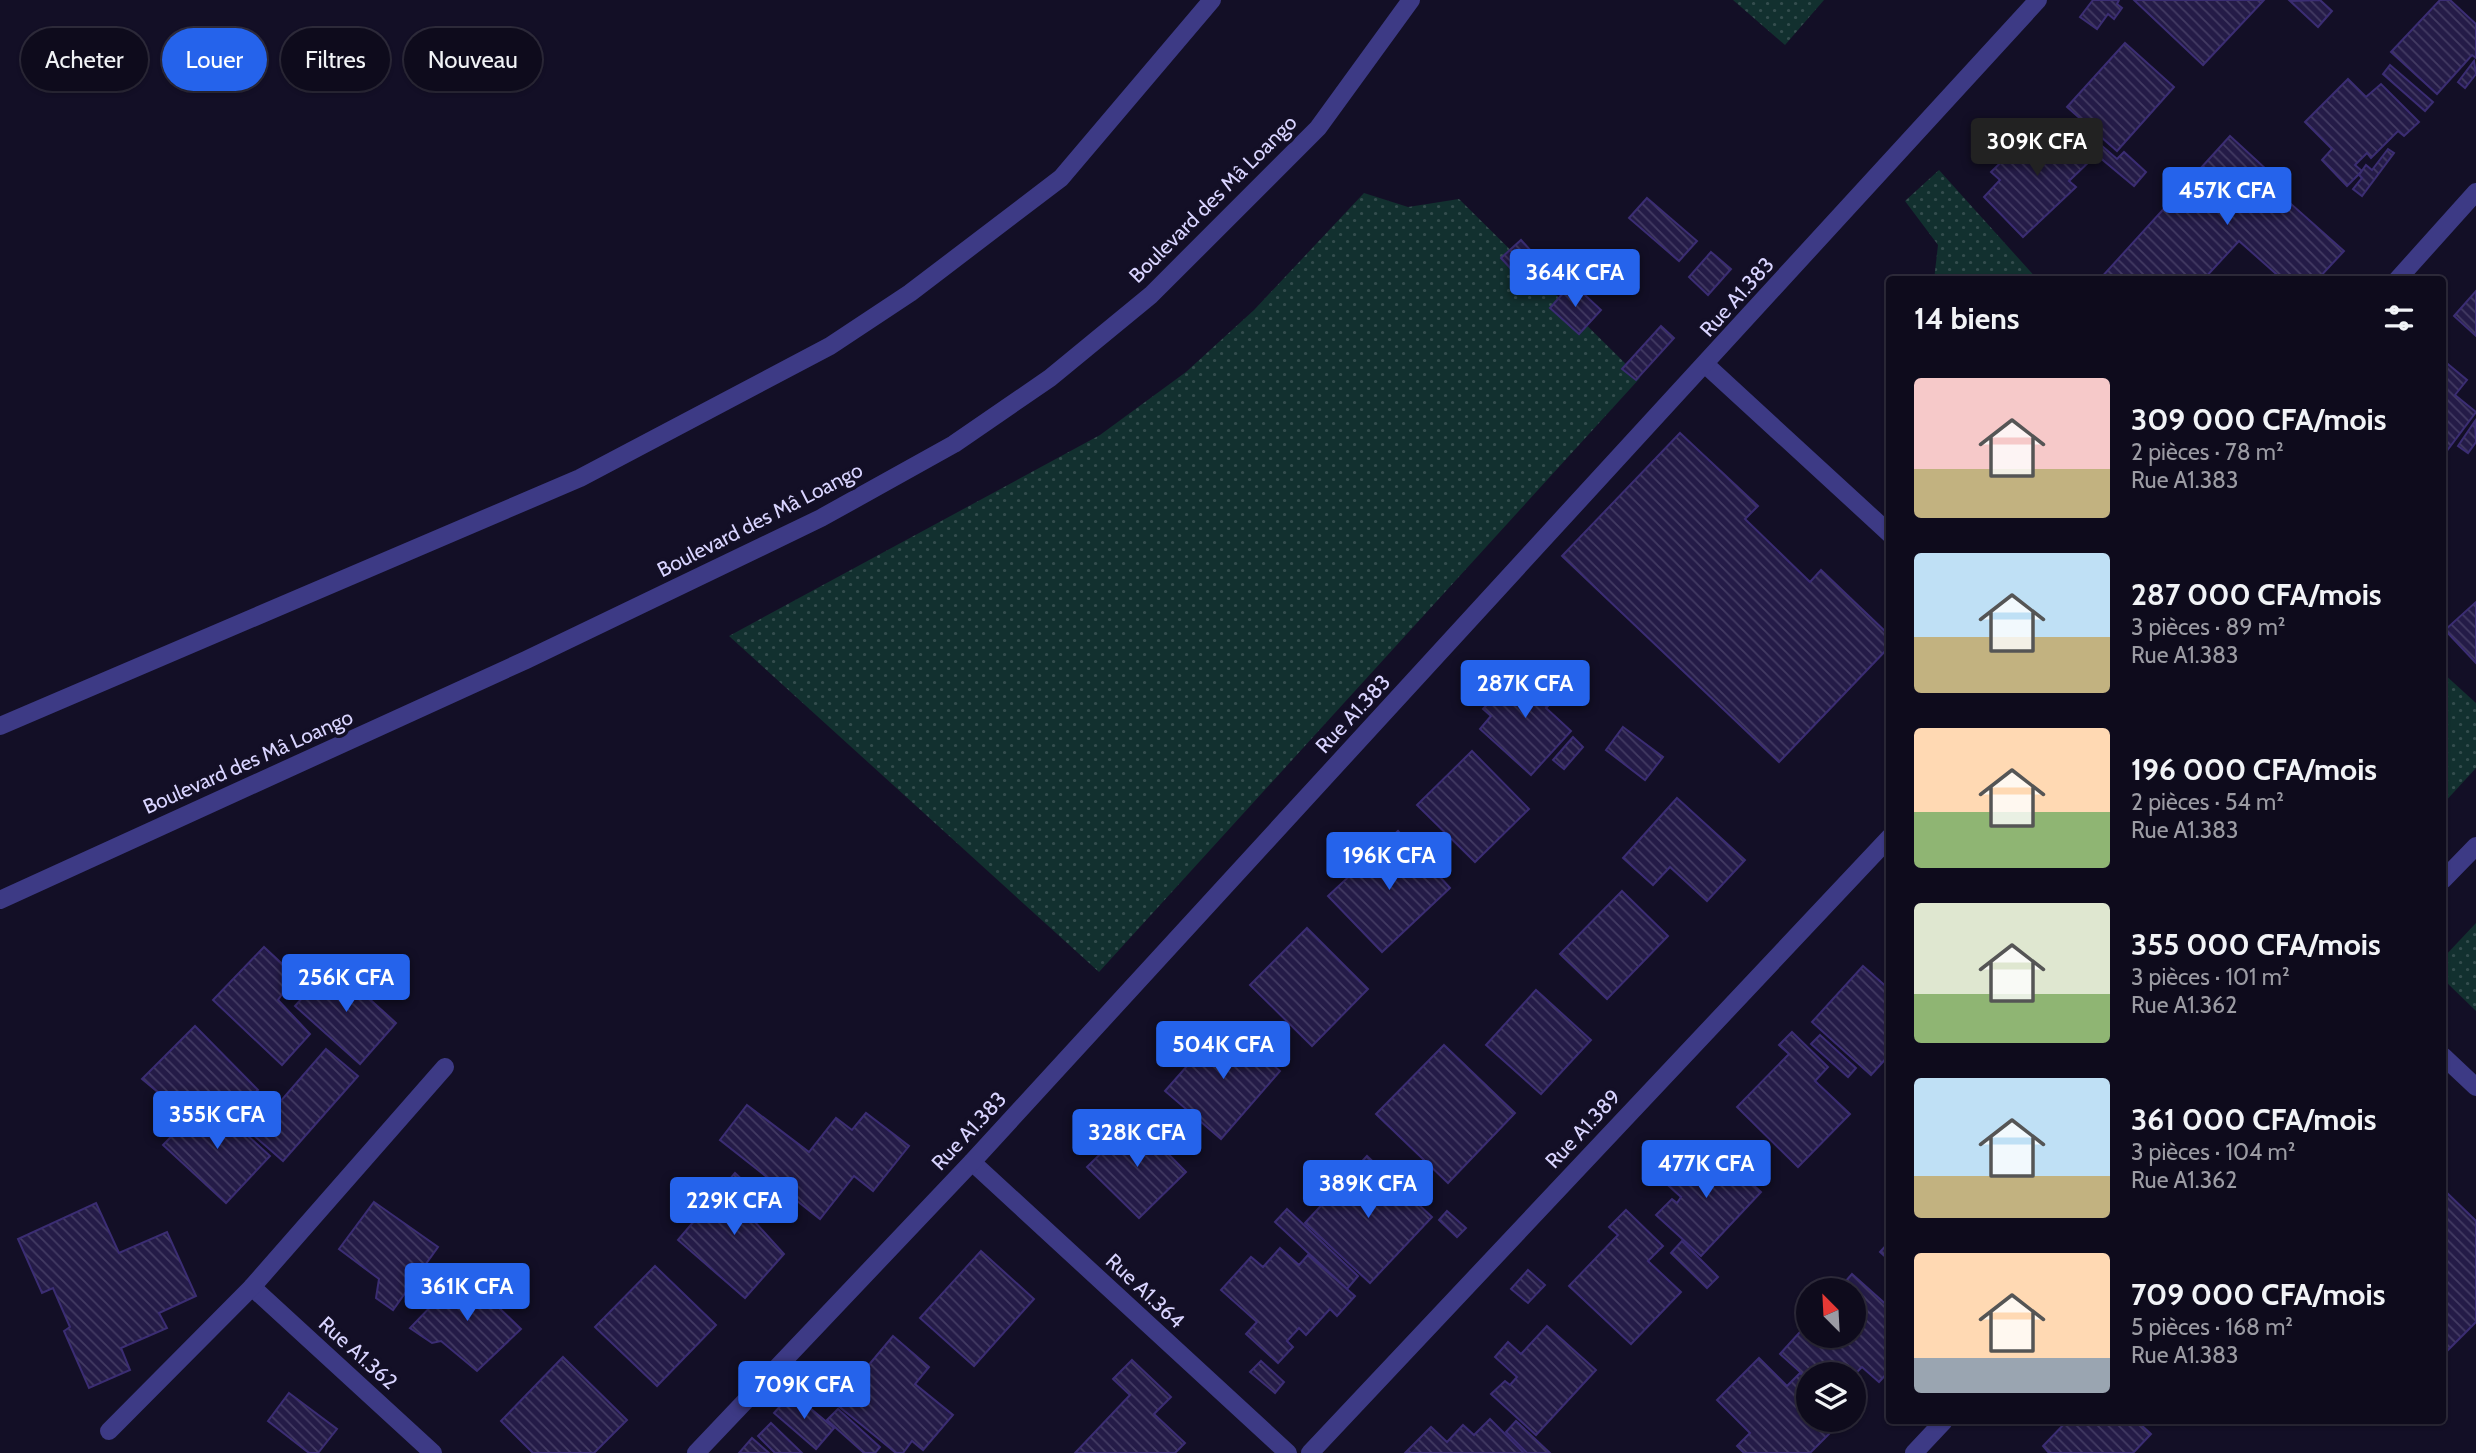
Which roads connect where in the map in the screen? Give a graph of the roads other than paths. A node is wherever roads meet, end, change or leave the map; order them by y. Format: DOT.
graph roads {
  1 [pos="1212,0"];
  2 [pos="1412,0"];
  3 [pos="2038,0"];
  4 [pos="2476,192"];
  5 [pos="2401,276"];
  6 [pos="1706,365"];
  7 [pos="1886,530"];
  8 [pos="0,726"];
  9 [pos="1886,841"];
  10 [pos="2476,846"];
  11 [pos="2446,877"];
  12 [pos="0,900"];
  13 [pos="2446,1059"];
  14 [pos="444,1067"];
  15 [pos="2476,1087"];
  16 [pos="972,1162"];
  17 [pos="252,1287"];
  18 [pos="1941,1424"];
  19 [pos="109,1431"];
  20 [pos="433,1453"];
  21 [pos="696,1453"];
  22 [pos="1288,1453"];
  23 [pos="1310,1453"];
  24 [pos="1914,1453"];
  1 -- 8 [label="street"];
  2 -- 12 [label="street, Boulevard des Mâ Loango"];
  3 -- 6 [label="street, Rue A1.383"];
  4 -- 5 [label="street"];
  6 -- 7 [label="street"];
  6 -- 16 [label="street, Rue A1.383"];
  9 -- 23 [label="street, Rue A1.389"];
  10 -- 11 [label="street"];
  13 -- 15 [label="street"];
  14 -- 17 [label="street"];
  16 -- 21 [label="street, Rue A1.383"];
  16 -- 22 [label="street, Rue A1.364"];
  17 -- 19 [label="street"];
  17 -- 20 [label="street, Rue A1.362"];
  18 -- 24 [label="street"];
}
